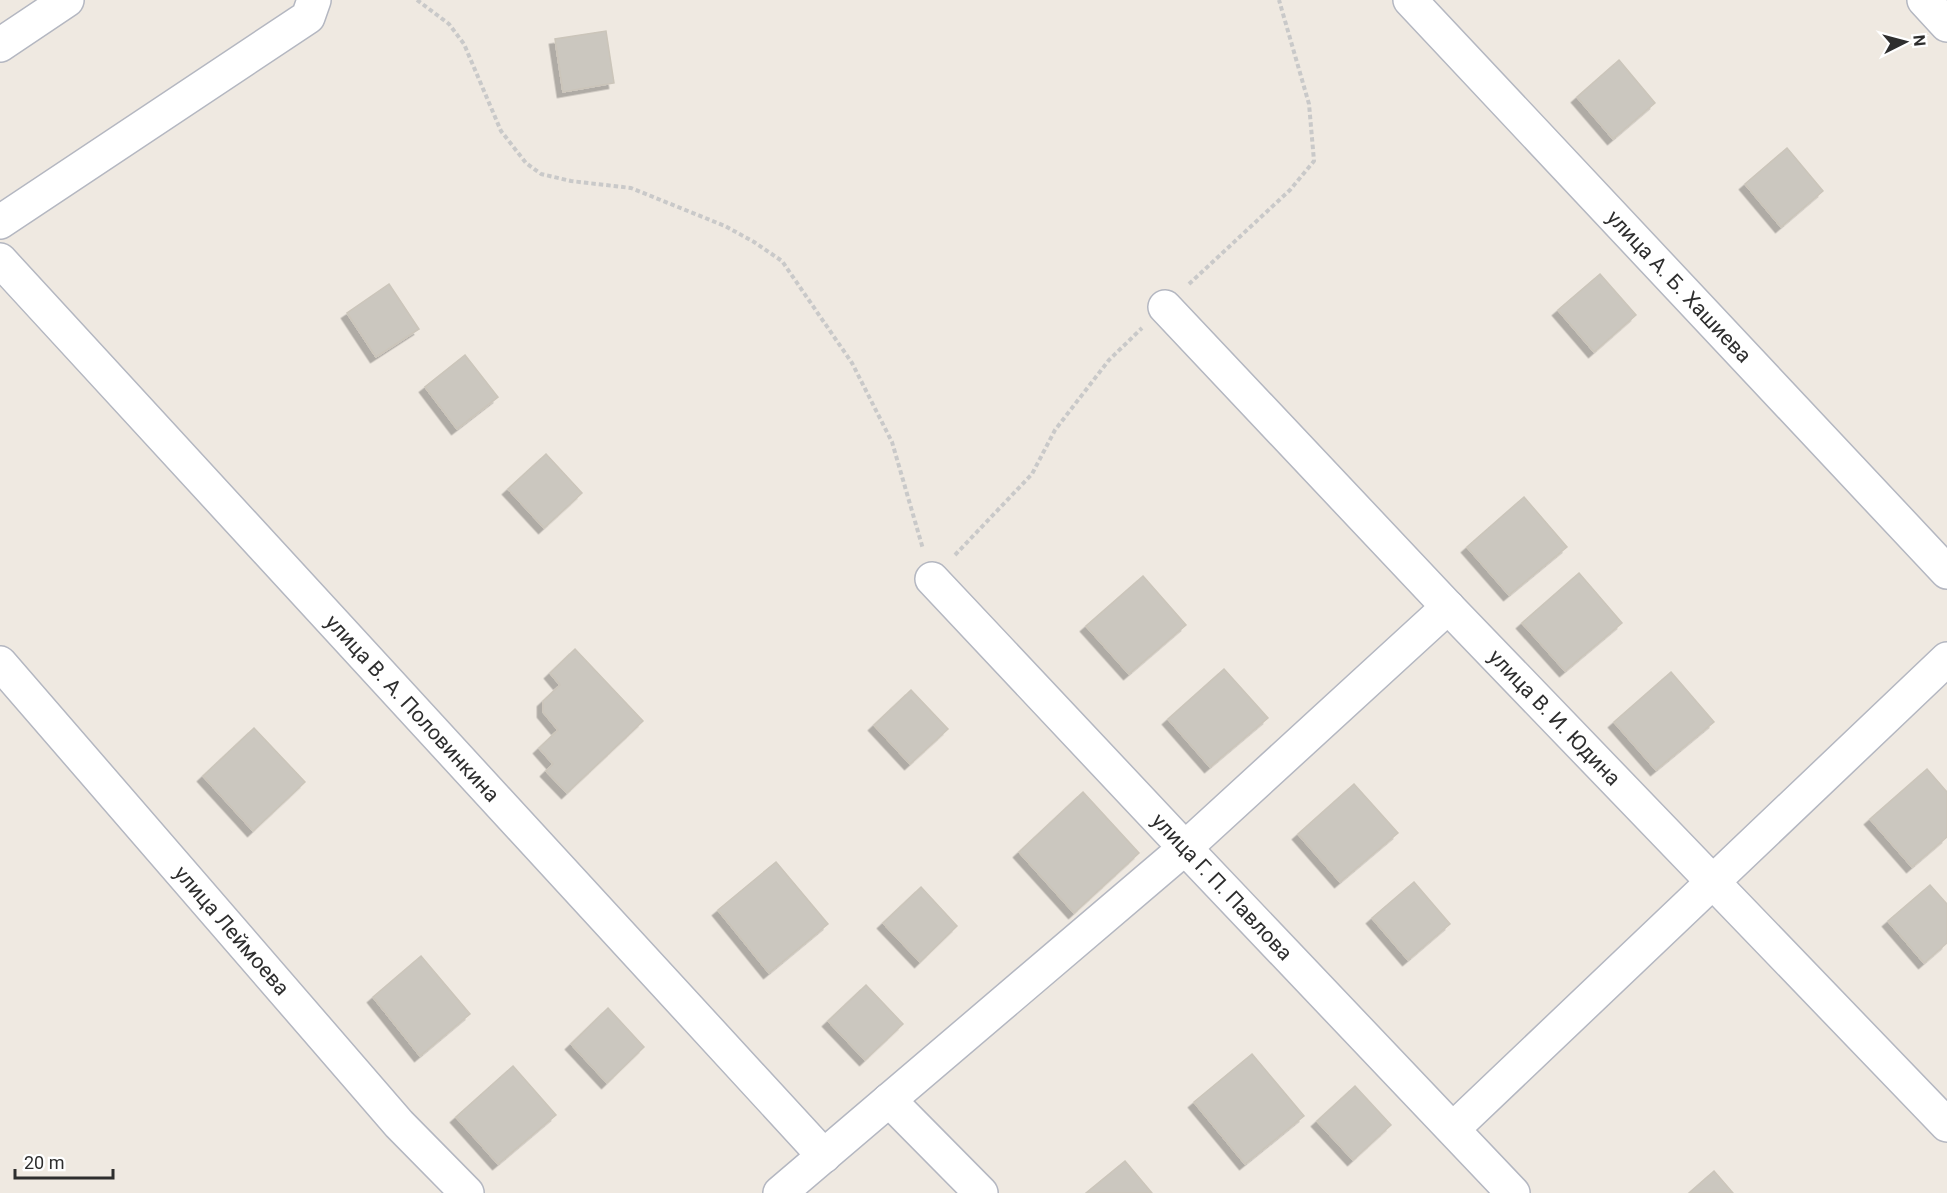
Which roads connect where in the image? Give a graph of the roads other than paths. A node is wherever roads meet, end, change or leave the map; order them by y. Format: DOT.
graph roads {
  1 [pos="67,0"];
  2 [pos="314,0"];
  3 [pos="1410,0"];
  4 [pos="1924,0"];
  5 [pos="1947,25"];
  6 [pos="0,45"];
  7 [pos="0,222"];
  8 [pos="0,260"];
  9 [pos="1165,307"];
  10 [pos="1947,572"];
  11 [pos="932,579"];
  12 [pos="1448,607"];
  13 [pos="1947,659"];
  14 [pos="0,663"];
  15 [pos="1185,848"];
  16 [pos="1712,881"];
  17 [pos="889,1100"];
  18 [pos="1947,1125"];
  19 [pos="1453,1129"];
  20 [pos="824,1156"];
  21 [pos="467,1193"];
  22 [pos="780,1193"];
  23 [pos="981,1193"];
  24 [pos="1514,1193"];
  1 -- 6 [label="street"];
  2 -- 7 [label="street"];
  3 -- 10 [label="street, улица А. Б. Хашиева"];
  4 -- 5 [label="street"];
  8 -- 20 [label="street, улица В. А. Половинкина"];
  9 -- 12 [label="street, улица В. И. Юдина"];
  11 -- 15 [label="street, улица Г. П. Павлова"];
  12 -- 15 [label="street"];
  12 -- 16 [label="street, улица В. И. Юдина"];
  13 -- 16 [label="street"];
  14 -- 21 [label="street, улица Леймоева"];
  15 -- 17 [label="street"];
  15 -- 19 [label="street, улица Г. П. Павлова"];
  16 -- 18 [label="street, улица В. И. Юдина"];
  16 -- 19 [label="street"];
  17 -- 20 [label="street"];
  17 -- 23 [label="street"];
  19 -- 24 [label="street, улица Г. П. Павлова"];
  20 -- 22 [label="street"];
}
